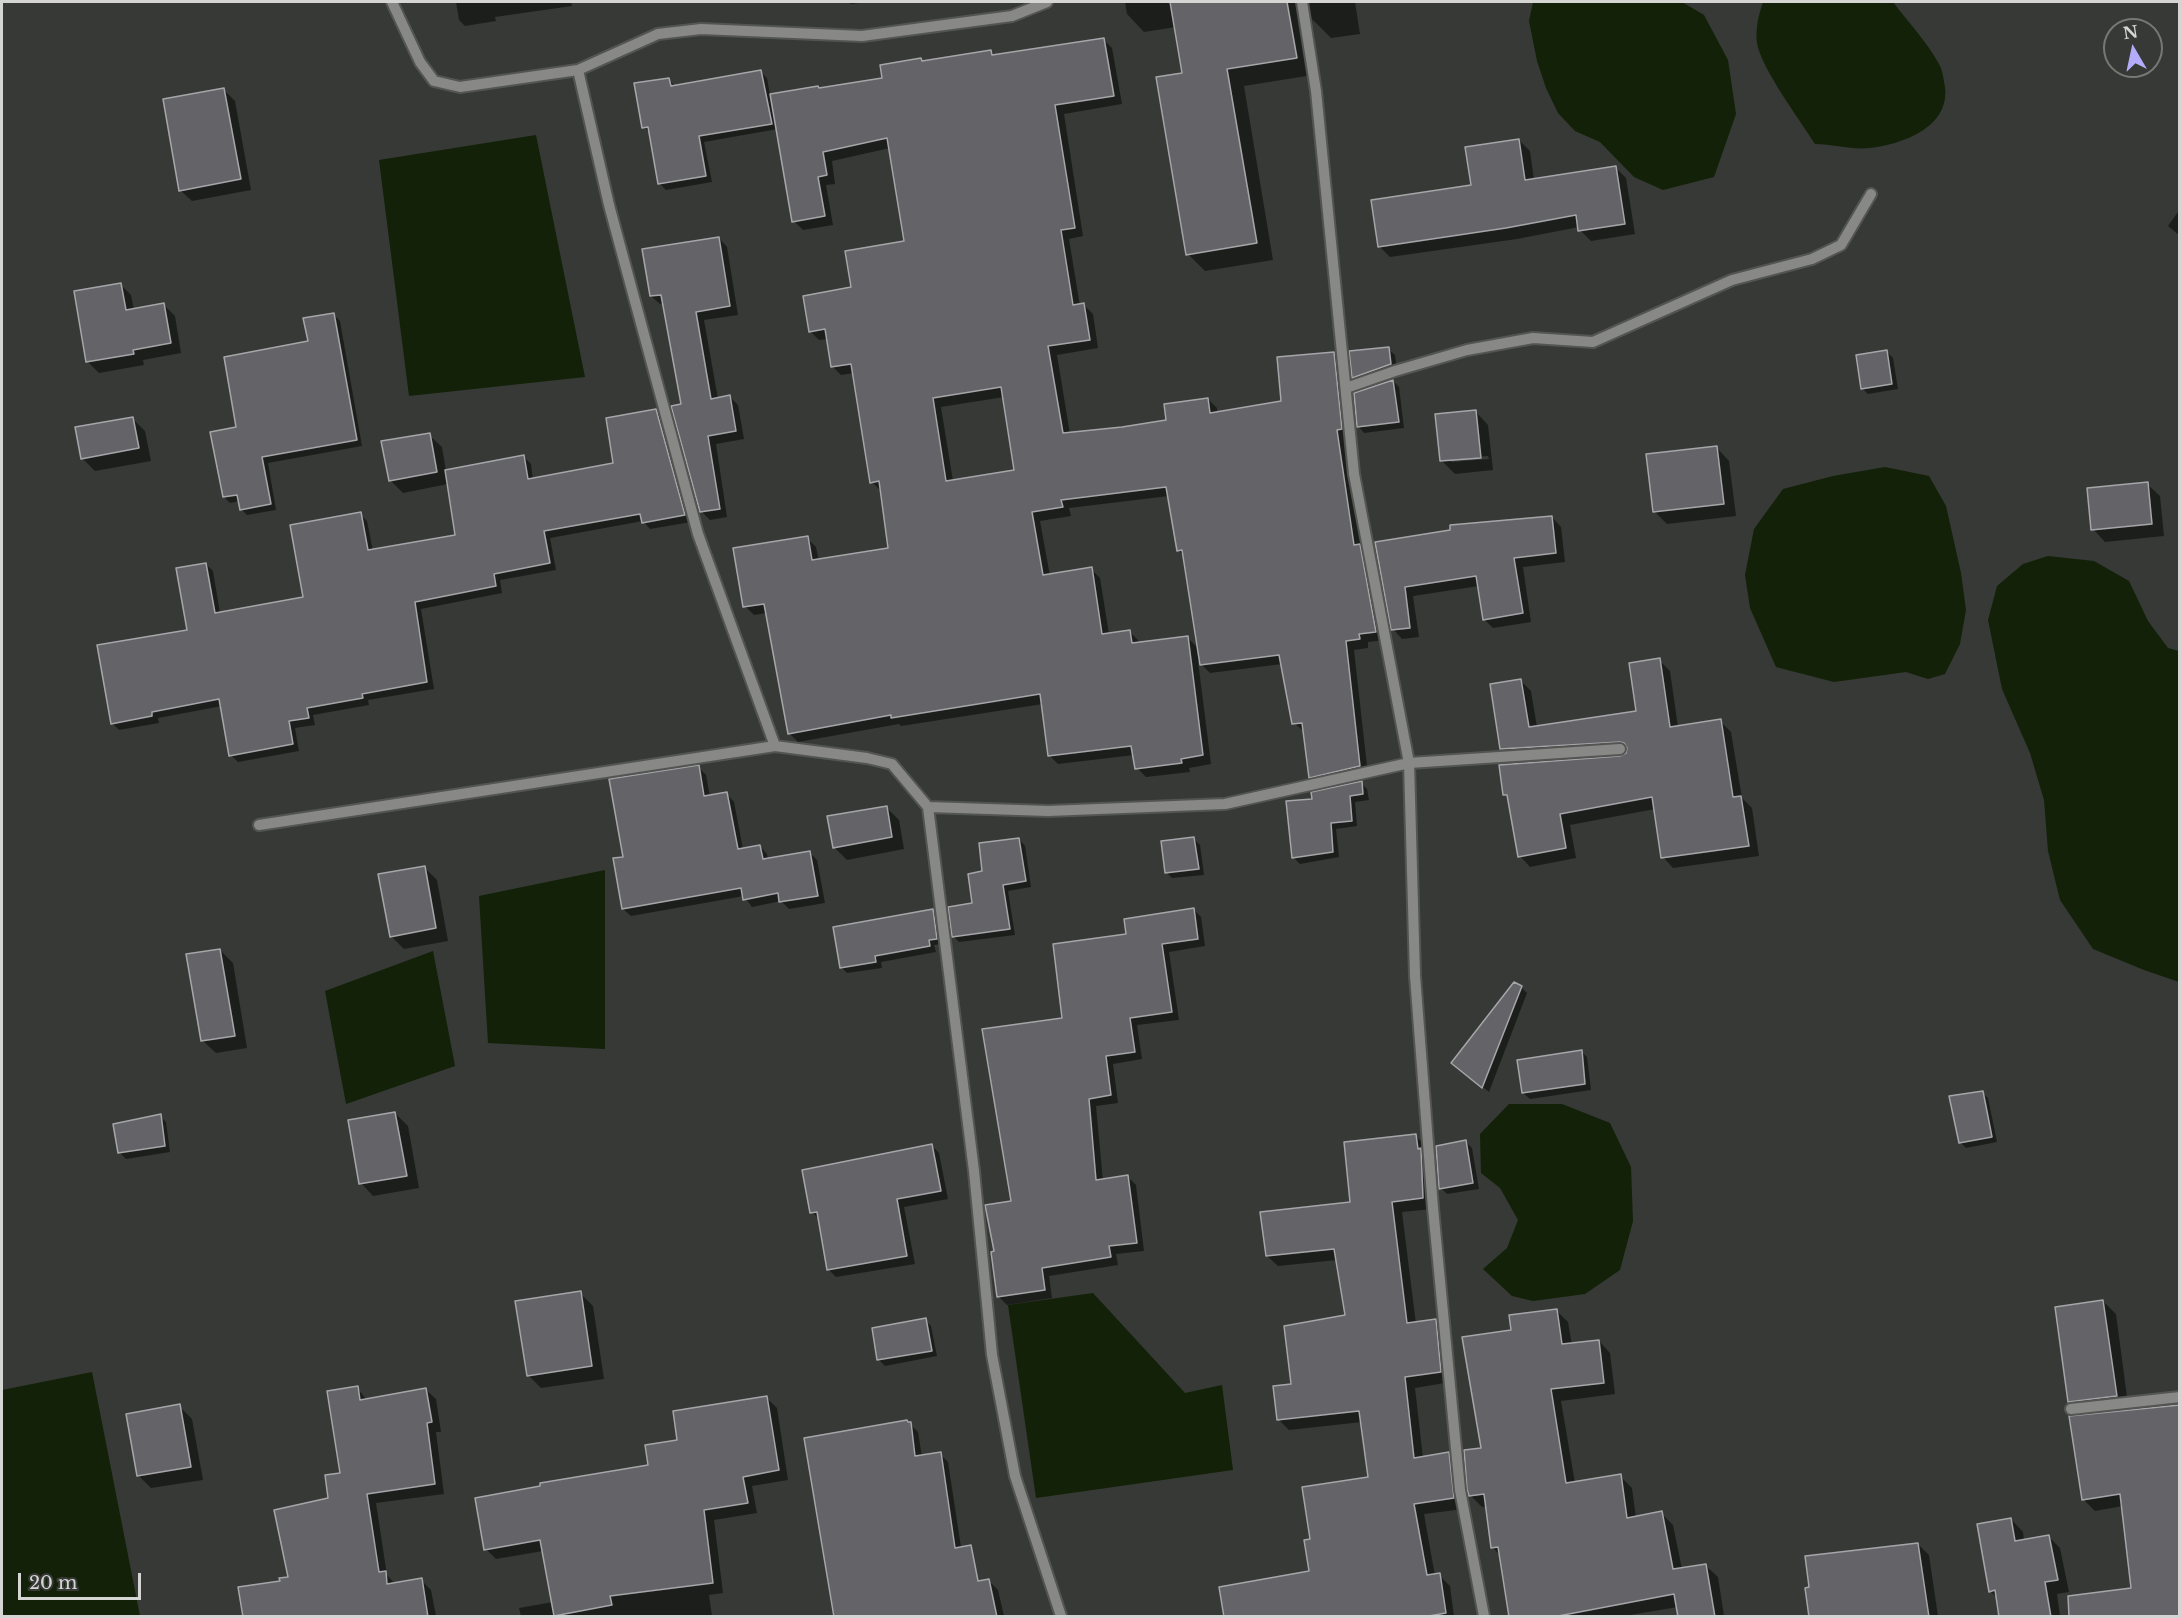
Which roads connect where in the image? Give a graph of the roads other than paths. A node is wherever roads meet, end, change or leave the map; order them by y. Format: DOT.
graph roads {
  1 [pos="392,2"];
  2 [pos="1047,2"];
  3 [pos="1302,2"];
  4 [pos="579,70"];
  5 [pos="1871,194"];
  6 [pos="1346,388"];
  7 [pos="775,746"];
  8 [pos="1620,748"];
  9 [pos="1409,763"];
  10 [pos="928,807"];
  11 [pos="259,825"];
  12 [pos="2180,1397"];
  13 [pos="2071,1409"];
  14 [pos="1061,1617"];
  15 [pos="1484,1617"];
  1 -- 4 [label="street"];
  2 -- 4 [label="street"];
  3 -- 6 [label="street"];
  4 -- 7 [label="street"];
  5 -- 6 [label="street"];
  6 -- 9 [label="street"];
  7 -- 10 [label="street"];
  7 -- 11 [label="street"];
  8 -- 9 [label="street"];
  9 -- 10 [label="street"];
  9 -- 15 [label="street"];
  10 -- 14 [label="street"];
  12 -- 13 [label="street"];
}
